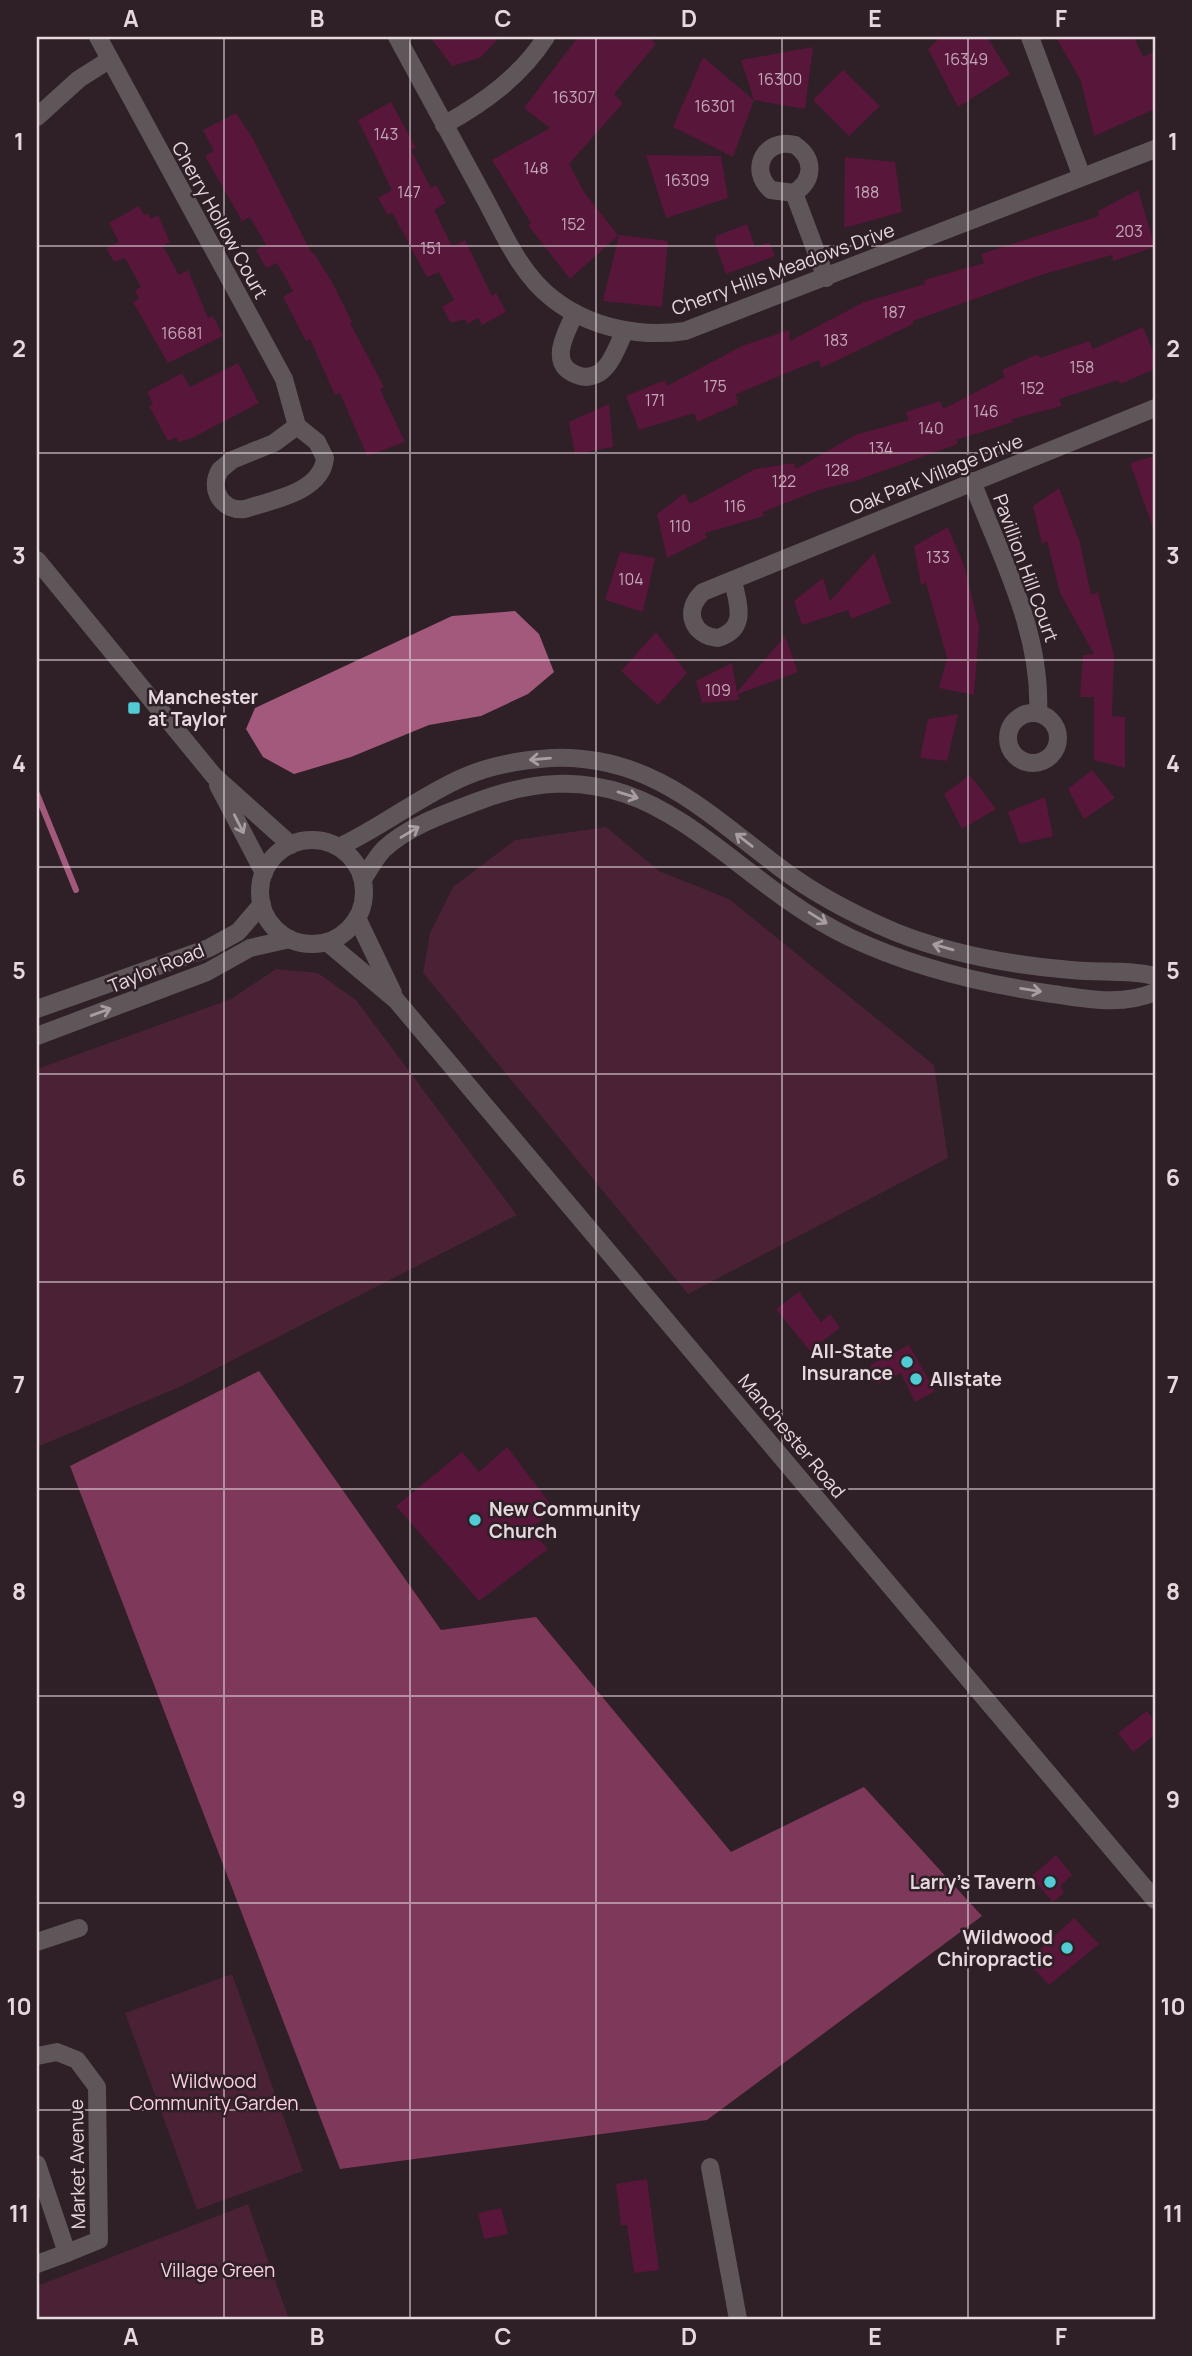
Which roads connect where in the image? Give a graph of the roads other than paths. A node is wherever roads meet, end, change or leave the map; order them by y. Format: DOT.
graph roads {
  1 [pos="98,37"];
  2 [pos="397,37"];
  3 [pos="546,37"];
  4 [pos="1030,37"];
  5 [pos="109,60"];
  6 [pos="37,117"];
  7 [pos="444,125"];
  8 [pos="1155,149"];
  9 [pos="1082,177"];
  10 [pos="794,192"];
  11 [pos="826,278"];
  12 [pos="575,313"];
  13 [pos="625,331"];
  14 [pos="1155,408"];
  15 [pos="296,426"];
  16 [pos="971,481"];
  17 [pos="37,561"];
  18 [pos="733,580"];
  19 [pos="1038,713"];
  20 [pos="214,776"];
  21 [pos="699,805"];
  22 [pos="687,822"];
  23 [pos="291,845"];
  24 [pos="339,847"];
  25 [pos="264,873"];
  26 [pos="363,879"];
  27 [pos="262,904"];
  28 [pos="357,918"];
  29 [pos="290,939"];
  30 [pos="327,942"];
  31 [pos="1155,976"];
  32 [pos="1155,992"];
  33 [pos="396,1000"];
  34 [pos="37,1009"];
  35 [pos="37,1036"];
  36 [pos="1155,1900"];
  37 [pos="79,1928"];
  38 [pos="37,1942"];
  39 [pos="37,2056"];
  40 [pos="37,2164"];
  41 [pos="710,2168"];
  42 [pos="66,2253"];
  43 [pos="37,2264"];
  44 [pos="738,2319"];
  1 -- 5 [label="street, Cherry Hollow Court"];
  2 -- 7 [label="street, Cherry Hills Meadows Drive"];
  3 -- 7 [label="street"];
  4 -- 9 [label="street"];
  5 -- 6 [label="street"];
  5 -- 15 [label="street, Cherry Hollow Court"];
  7 -- 12 [label="street, Cherry Hills Meadows Drive"];
  8 -- 9 [label="street, Cherry Hills Meadows Drive"];
  9 -- 11 [label="street, Cherry Hills Meadows Drive"];
  10 -- 11 [label="street"];
  11 -- 13 [label="street, Cherry Hills Meadows Drive"];
  12 -- 13 [label="street, Cherry Hills Meadows Drive"];
  12 -- 13 [label="street"];
  14 -- 16 [label="street, Oak Park Village Drive"];
  15 -- 15 [label="street"];
  16 -- 18 [label="street, Oak Park Village Drive"];
  16 -- 19 [label="street, Pavillion Hill Court"];
  17 -- 20 [label="street"];
  20 -- 23 [label="street"];
  20 -- 25 [label="street, one-way"];
  21 -- 22 [label="street"];
  21 -- 24 [label="street, one-way"];
  31 -- 21 [label="street, one-way"];
  26 -- 22 [label="street, one-way"];
  22 -- 32 [label="street, one-way"];
  23 -- 24 [label="street"];
  23 -- 25 [label="street"];
  24 -- 26 [label="street"];
  25 -- 27 [label="street"];
  26 -- 28 [label="street"];
  27 -- 29 [label="street"];
  27 -- 34 [label="street, Taylor Road"];
  28 -- 30 [label="street"];
  28 -- 33 [label="street, Manchester Road"];
  29 -- 30 [label="street"];
  35 -- 29 [label="street, Taylor Road, one-way"];
  30 -- 33 [label="street, Manchester Road"];
  33 -- 36 [label="street, Manchester Road"];
  37 -- 38 [label="street"];
  39 -- 42 [label="street, Market Avenue"];
  40 -- 42 [label="street, Market Avenue"];
  41 -- 44 [label="street"];
  42 -- 43 [label="street, Market Avenue"];
}
